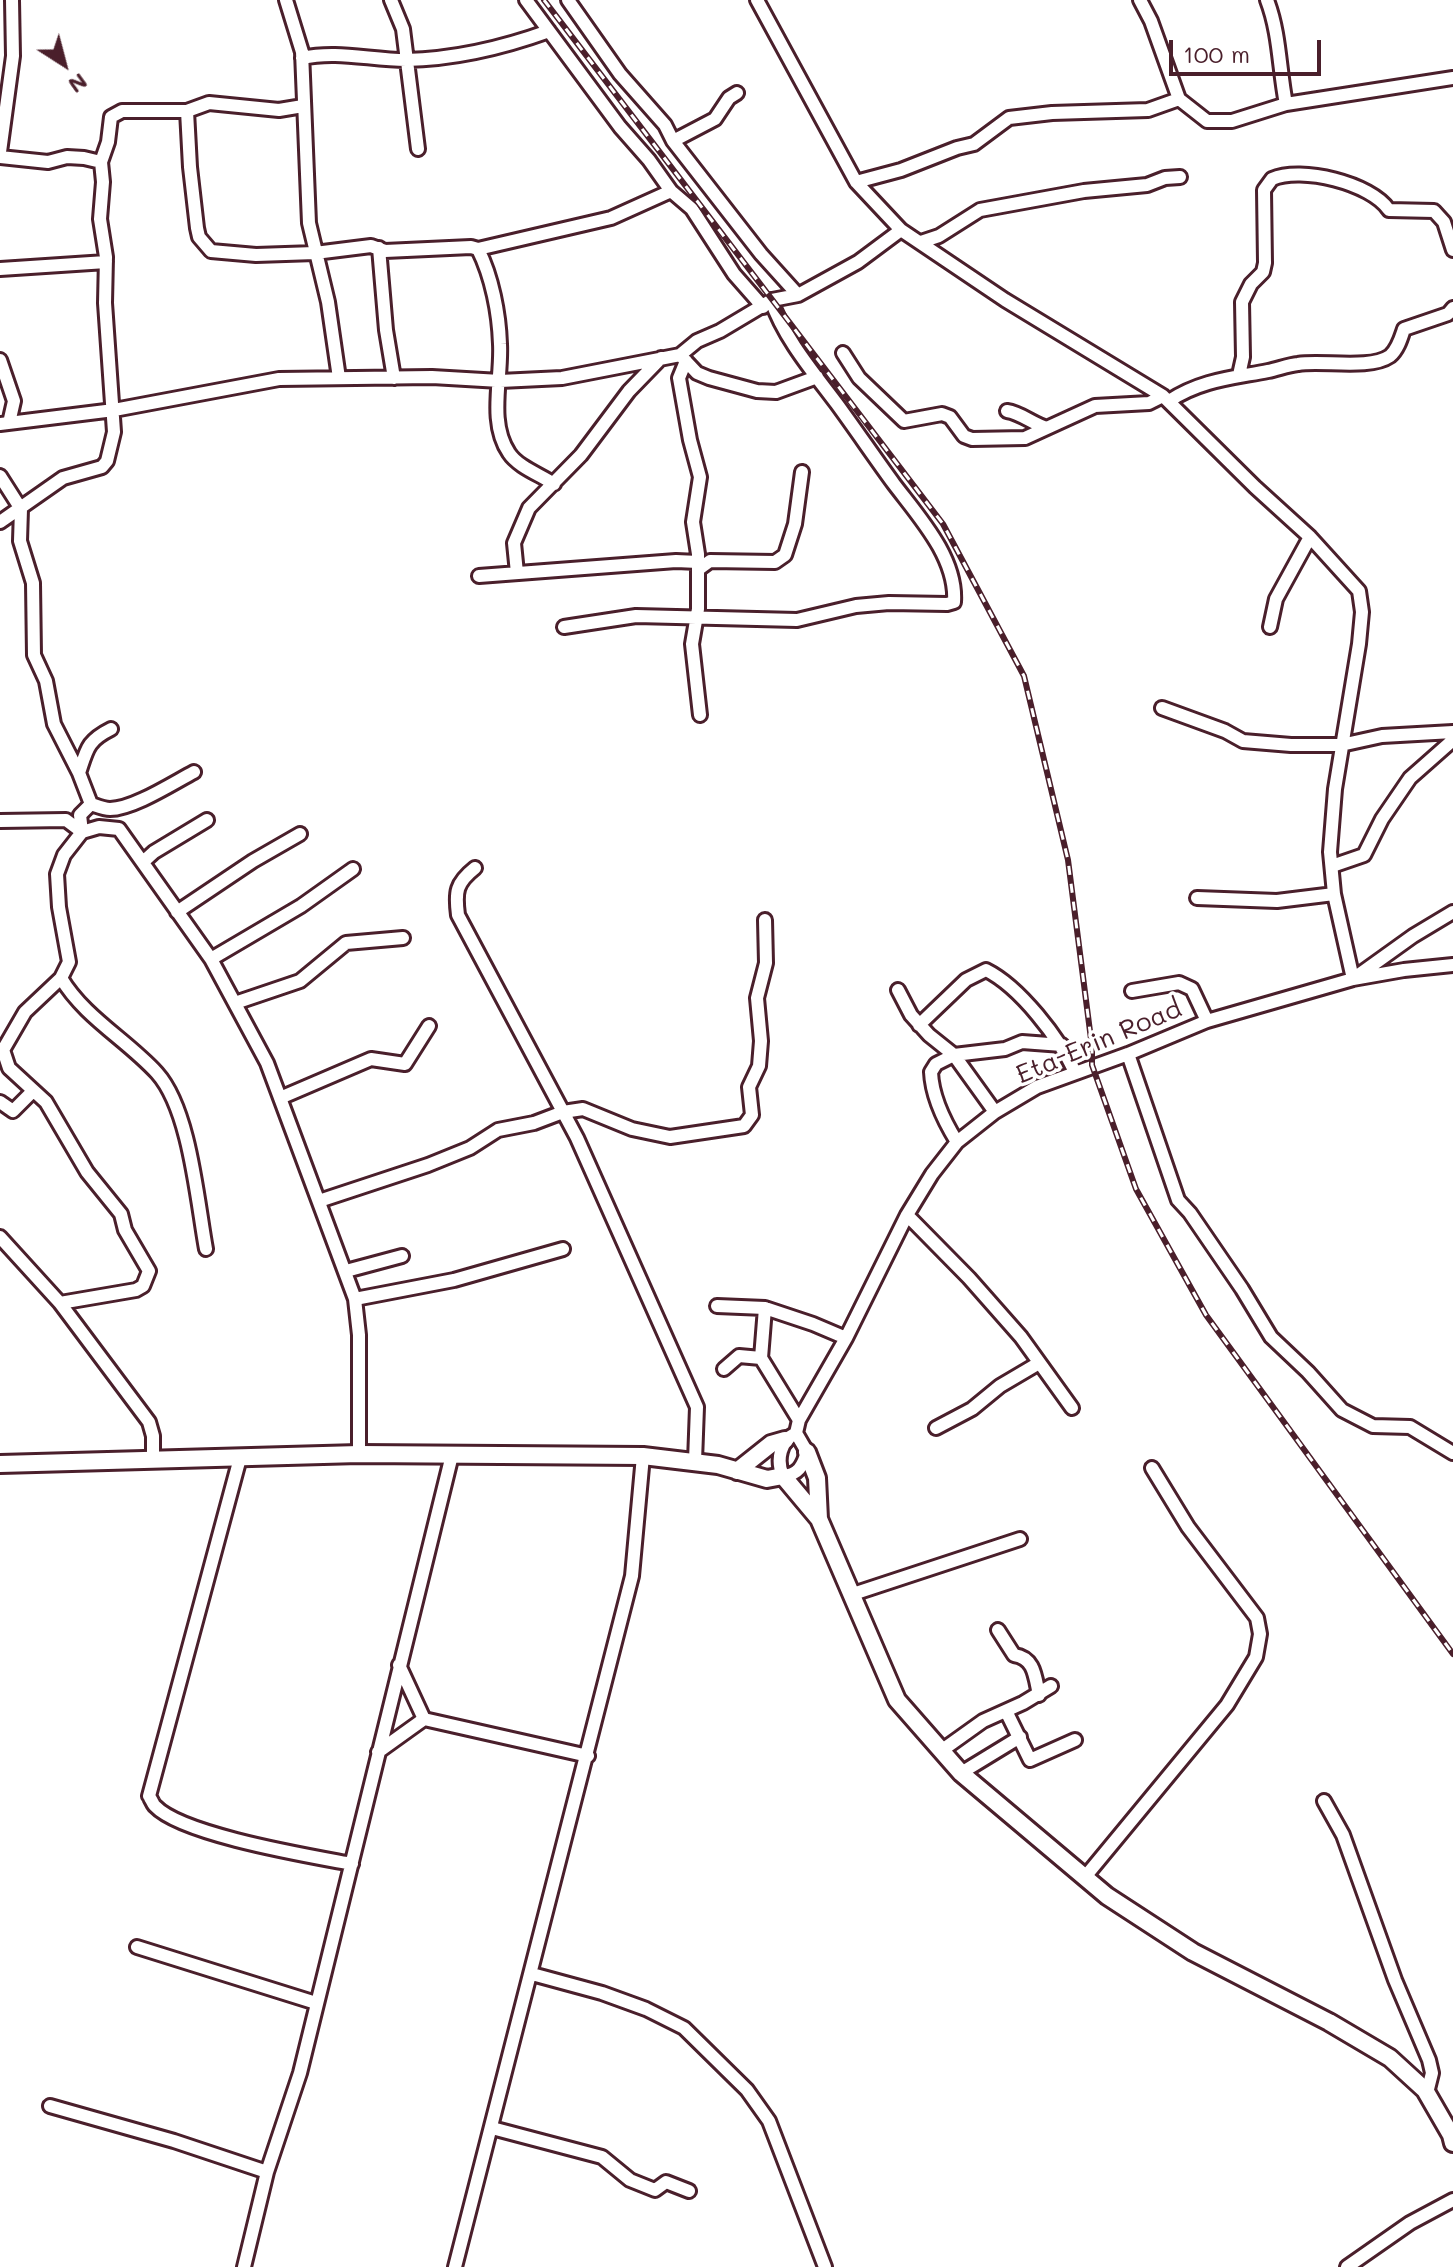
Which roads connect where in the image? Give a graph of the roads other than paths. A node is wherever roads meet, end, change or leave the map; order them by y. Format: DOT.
graph roads {
  1 [pos="12,0"];
  2 [pos="286,0"];
  3 [pos="391,0"];
  4 [pos="526,0"];
  5 [pos="568,0"];
  6 [pos="757,0"];
  7 [pos="1140,0"];
  8 [pos="1267,0"];
  9 [pos="549,31"];
  10 [pos="302,58"];
  11 [pos="406,60"];
  12 [pos="1453,78"];
  13 [pos="4,86"];
  14 [pos="737,93"];
  15 [pos="1179,99"];
  16 [pos="1286,104"];
  17 [pos="303,106"];
  18 [pos="187,111"];
  19 [pos="673,141"];
  20 [pos="418,149"];
  21 [pos="0,154"];
  22 [pos="101,162"];
  23 [pos="1180,177"];
  24 [pos="856,182"];
  25 [pos="671,191"];
  26 [pos="901,230"];
  27 [pos="921,242"];
  28 [pos="379,248"];
  29 [pos="478,249"];
  30 [pos="1453,250"];
  31 [pos="315,253"];
  32 [pos="106,262"];
  33 [pos="0,269"];
  34 [pos="798,295"];
  35 [pos="767,304"];
  36 [pos="1453,308"];
  37 [pos="843,353"];
  38 [pos="661,358"];
  39 [pos="683,358"];
  40 [pos="0,360"];
  41 [pos="1239,375"];
  42 [pos="817,377"];
  43 [pos="339,378"];
  44 [pos="394,378"];
  45 [pos="500,381"];
  46 [pos="1166,399"];
  47 [pos="14,401"];
  48 [pos="114,410"];
  49 [pos="1007,411"];
  50 [pos="35,419"];
  51 [pos="4,424"];
  52 [pos="1047,428"];
  53 [pos="802,472"];
  54 [pos="0,476"];
  55 [pos="554,484"];
  56 [pos="21,509"];
  57 [pos="0,522"];
  58 [pos="1310,537"];
  59 [pos="698,565"];
  60 [pos="517,573"];
  61 [pos="479,576"];
  62 [pos="697,617"];
  63 [pos="564,627"];
  64 [pos="1270,627"];
  65 [pos="1162,708"];
  66 [pos="700,715"];
  67 [pos="111,729"];
  68 [pos="1453,732"];
  69 [pos="1453,740"];
  70 [pos="89,744"];
  71 [pos="1341,745"];
  72 [pos="65,749"];
  73 [pos="194,772"];
  74 [pos="79,773"];
  75 [pos="91,804"];
  76 [pos="207,820"];
  77 [pos="0,821"];
  78 [pos="82,832"];
  79 [pos="300,834"];
  80 [pos="143,862"];
  81 [pos="1332,866"];
  82 [pos="475,868"];
  83 [pos="353,869"];
  84 [pos="1334,894"];
  85 [pos="1197,898"];
  86 [pos="177,912"];
  87 [pos="1453,912"];
  88 [pos="765,920"];
  89 [pos="403,938"];
  90 [pos="211,959"];
  91 [pos="1453,965"];
  92 [pos="61,978"];
  93 [pos="1353,979"];
  94 [pos="898,990"];
  95 [pos="1132,991"];
  96 [pos="235,1003"];
  97 [pos="1207,1021"];
  98 [pos="919,1025"];
  99 [pos="429,1026"];
  100 [pos="1062,1045"];
  101 [pos="1,1047"];
  102 [pos="1128,1054"];
  103 [pos="954,1055"];
  104 [pos="1075,1072"];
  105 [pos="32,1092"];
  106 [pos="280,1098"];
  107 [pos="0,1102"];
  108 [pos="563,1112"];
  109 [pos="995,1112"];
  110 [pos="957,1142"];
  111 [pos="319,1201"];
  112 [pos="907,1215"];
  113 [pos="0,1237"];
  114 [pos="206,1249"];
  115 [pos="563,1249"];
  116 [pos="402,1256"];
  117 [pos="346,1271"];
  118 [pos="355,1299"];
  119 [pos="60,1303"];
  120 [pos="717,1306"];
  121 [pos="765,1308"];
  122 [pos="846,1338"];
  123 [pos="761,1358"];
  124 [pos="1039,1363"];
  125 [pos="724,1369"];
  126 [pos="1072,1408"];
  127 [pos="799,1420"];
  128 [pos="936,1428"];
  129 [pos="790,1437"];
  130 [pos="807,1452"];
  131 [pos="1453,1453"];
  132 [pos="359,1454"];
  133 [pos="452,1455"];
  134 [pos="643,1456"];
  135 [pos="240,1458"];
  136 [pos="153,1459"];
  137 [pos="695,1461"];
  138 [pos="0,1464"];
  139 [pos="1152,1468"];
  140 [pos="737,1471"];
  141 [pos="783,1476"];
  142 [pos="819,1519"];
  143 [pos="1020,1539"];
  144 [pos="853,1594"];
  145 [pos="998,1630"];
  146 [pos="399,1665"];
  147 [pos="1051,1686"];
  148 [pos="1039,1695"];
  149 [pos="1006,1711"];
  150 [pos="424,1719"];
  151 [pos="1020,1737"];
  152 [pos="1075,1740"];
  153 [pos="941,1751"];
  154 [pos="378,1752"];
  155 [pos="588,1756"];
  156 [pos="961,1773"];
  157 [pos="1324,1801"];
  158 [pos="352,1864"];
  159 [pos="1085,1877"];
  160 [pos="137,1947"];
  161 [pos="532,1974"];
  162 [pos="316,2003"];
  163 [pos="1427,2093"];
  164 [pos="50,2106"];
  165 [pos="492,2128"];
  166 [pos="1453,2143"];
  167 [pos="267,2172"];
  168 [pos="689,2191"];
  169 [pos="1453,2200"];
  170 [pos="244,2267"];
  171 [pos="455,2267"];
  172 [pos="825,2267"];
  173 [pos="1347,2267"];
  1 -- 13 [label="street"];
  2 -- 10 [label="street"];
  3 -- 11 [label="street"];
  4 -- 9 [label="street"];
  5 -- 19 [label="street"];
  6 -- 24 [label="street"];
  7 -- 15 [label="street"];
  8 -- 16 [label="street"];
  9 -- 11 [label="street"];
  9 -- 25 [label="street"];
  10 -- 11 [label="street"];
  10 -- 17 [label="street"];
  11 -- 20 [label="street"];
  12 -- 16 [label="street"];
  13 -- 21 [label="street"];
  14 -- 19 [label="street"];
  15 -- 16 [label="street"];
  15 -- 24 [label="street"];
  17 -- 18 [label="street"];
  17 -- 31 [label="street"];
  18 -- 22 [label="street"];
  18 -- 31 [label="street"];
  19 -- 34 [label="street"];
  21 -- 22 [label="street"];
  22 -- 32 [label="street"];
  23 -- 27 [label="street"];
  24 -- 26 [label="street"];
  25 -- 29 [label="street"];
  25 -- 35 [label="street"];
  26 -- 27 [label="street"];
  26 -- 34 [label="street"];
  27 -- 46 [label="street"];
  28 -- 29 [label="street"];
  28 -- 31 [label="street"];
  28 -- 44 [label="street"];
  29 -- 45 [label="street"];
  30 -- 41 [label="street"];
  31 -- 43 [label="street"];
  32 -- 33 [label="street"];
  32 -- 48 [label="street"];
  34 -- 35 [label="street"];
  35 -- 39 [label="street"];
  35 -- 42 [label="street"];
  36 -- 41 [label="street"];
  37 -- 52 [label="street"];
  38 -- 39 [label="street"];
  38 -- 45 [label="street"];
  38 -- 55 [label="street"];
  39 -- 42 [label="street"];
  39 -- 59 [label="street"];
  40 -- 47 [label="street"];
  41 -- 46 [label="street"];
  42 -- 62 [label="street"];
  43 -- 44 [label="street"];
  43 -- 48 [label="street"];
  44 -- 45 [label="street"];
  45 -- 55 [label="street"];
  46 -- 52 [label="street"];
  46 -- 58 [label="street"];
  47 -- 50 [label="street"];
  47 -- 51 [label="street"];
  48 -- 50 [label="street"];
  48 -- 56 [label="street"];
  49 -- 52 [label="street"];
  50 -- 51 [label="street"];
  53 -- 59 [label="street"];
  54 -- 56 [label="street"];
  55 -- 60 [label="street"];
  56 -- 57 [label="street"];
  56 -- 72 [label="street"];
  58 -- 64 [label="street"];
  58 -- 71 [label="street"];
  59 -- 60 [label="street"];
  59 -- 62 [label="street"];
  60 -- 61 [label="street"];
  62 -- 63 [label="street"];
  62 -- 66 [label="street"];
  65 -- 71 [label="street"];
  67 -- 70 [label="street"];
  68 -- 71 [label="street"];
  69 -- 81 [label="street"];
  70 -- 72 [label="street"];
  70 -- 74 [label="street"];
  71 -- 81 [label="street"];
  72 -- 74 [label="street"];
  73 -- 75 [label="street"];
  74 -- 75 [label="street"];
  75 -- 78 [label="street"];
  76 -- 80 [label="street"];
  77 -- 78 [label="street"];
  78 -- 80 [label="street"];
  78 -- 92 [label="street"];
  79 -- 86 [label="street"];
  80 -- 86 [label="street"];
  81 -- 84 [label="street"];
  82 -- 108 [label="street"];
  83 -- 90 [label="street"];
  84 -- 85 [label="street"];
  84 -- 93 [label="street"];
  86 -- 90 [label="street"];
  87 -- 93 [label="street"];
  88 -- 108 [label="street"];
  89 -- 96 [label="street"];
  90 -- 96 [label="street"];
  91 -- 93 [label="street, Eta-Erin Road"];
  92 -- 101 [label="street"];
  92 -- 114 [label="street"];
  93 -- 97 [label="street, Eta-Erin Road"];
  94 -- 98 [label="street"];
  95 -- 97 [label="street"];
  96 -- 106 [label="street"];
  97 -- 102 [label="street, Eta-Erin Road"];
  98 -- 100 [label="street"];
  98 -- 103 [label="street"];
  99 -- 106 [label="street"];
  100 -- 103 [label="street"];
  100 -- 104 [label="street"];
  101 -- 105 [label="street"];
  102 -- 104 [label="street, Eta-Erin Road"];
  102 -- 131 [label="street"];
  103 -- 109 [label="street"];
  103 -- 110 [label="street"];
  104 -- 109 [label="street, Eta-Erin Road"];
  105 -- 107 [label="street"];
  105 -- 119 [label="street"];
  106 -- 111 [label="street"];
  108 -- 111 [label="street"];
  108 -- 137 [label="street"];
  109 -- 110 [label="street, Eta-Erin Road"];
  110 -- 112 [label="street, Eta-Erin Road"];
  111 -- 117 [label="street"];
  112 -- 122 [label="street, Eta-Erin Road"];
  112 -- 124 [label="street"];
  113 -- 119 [label="street"];
  115 -- 118 [label="street"];
  116 -- 117 [label="street"];
  117 -- 118 [label="street"];
  118 -- 132 [label="street"];
  119 -- 136 [label="street"];
  120 -- 121 [label="street"];
  121 -- 122 [label="street"];
  121 -- 123 [label="street"];
  122 -- 127 [label="street, Eta-Erin Road"];
  123 -- 125 [label="street"];
  123 -- 127 [label="street"];
  124 -- 126 [label="street"];
  124 -- 128 [label="street"];
  127 -- 129 [label="street, Eta-Erin Road"];
  129 -- 130 [label="street"];
  129 -- 140 [label="street"];
  129 -- 141 [label="street, Eta-Erin Road"];
  130 -- 141 [label="street"];
  130 -- 142 [label="street"];
  132 -- 133 [label="street"];
  132 -- 135 [label="street"];
  133 -- 134 [label="street"];
  133 -- 146 [label="street"];
  134 -- 137 [label="street"];
  134 -- 155 [label="street"];
  135 -- 136 [label="street"];
  135 -- 158 [label="street"];
  136 -- 138 [label="street"];
  137 -- 140 [label="street"];
  139 -- 159 [label="street"];
  140 -- 141 [label="street"];
  141 -- 142 [label="street"];
  142 -- 144 [label="street"];
  143 -- 144 [label="street"];
  144 -- 153 [label="street"];
  145 -- 148 [label="street"];
  146 -- 150 [label="street"];
  146 -- 154 [label="street"];
  147 -- 148 [label="street"];
  148 -- 149 [label="street"];
  149 -- 151 [label="street"];
  149 -- 153 [label="street"];
  150 -- 154 [label="street"];
  150 -- 155 [label="street"];
  151 -- 152 [label="street"];
  151 -- 156 [label="street"];
  153 -- 156 [label="street"];
  154 -- 158 [label="street"];
  155 -- 161 [label="street"];
  156 -- 159 [label="street"];
  157 -- 163 [label="street"];
  158 -- 162 [label="street"];
  159 -- 163 [label="street"];
  160 -- 162 [label="street"];
  161 -- 165 [label="street"];
  161 -- 172 [label="street"];
  162 -- 167 [label="street"];
  163 -- 166 [label="street"];
  164 -- 167 [label="street"];
  165 -- 168 [label="street"];
  165 -- 171 [label="street"];
  167 -- 170 [label="street"];
  169 -- 173 [label="street"];
}
